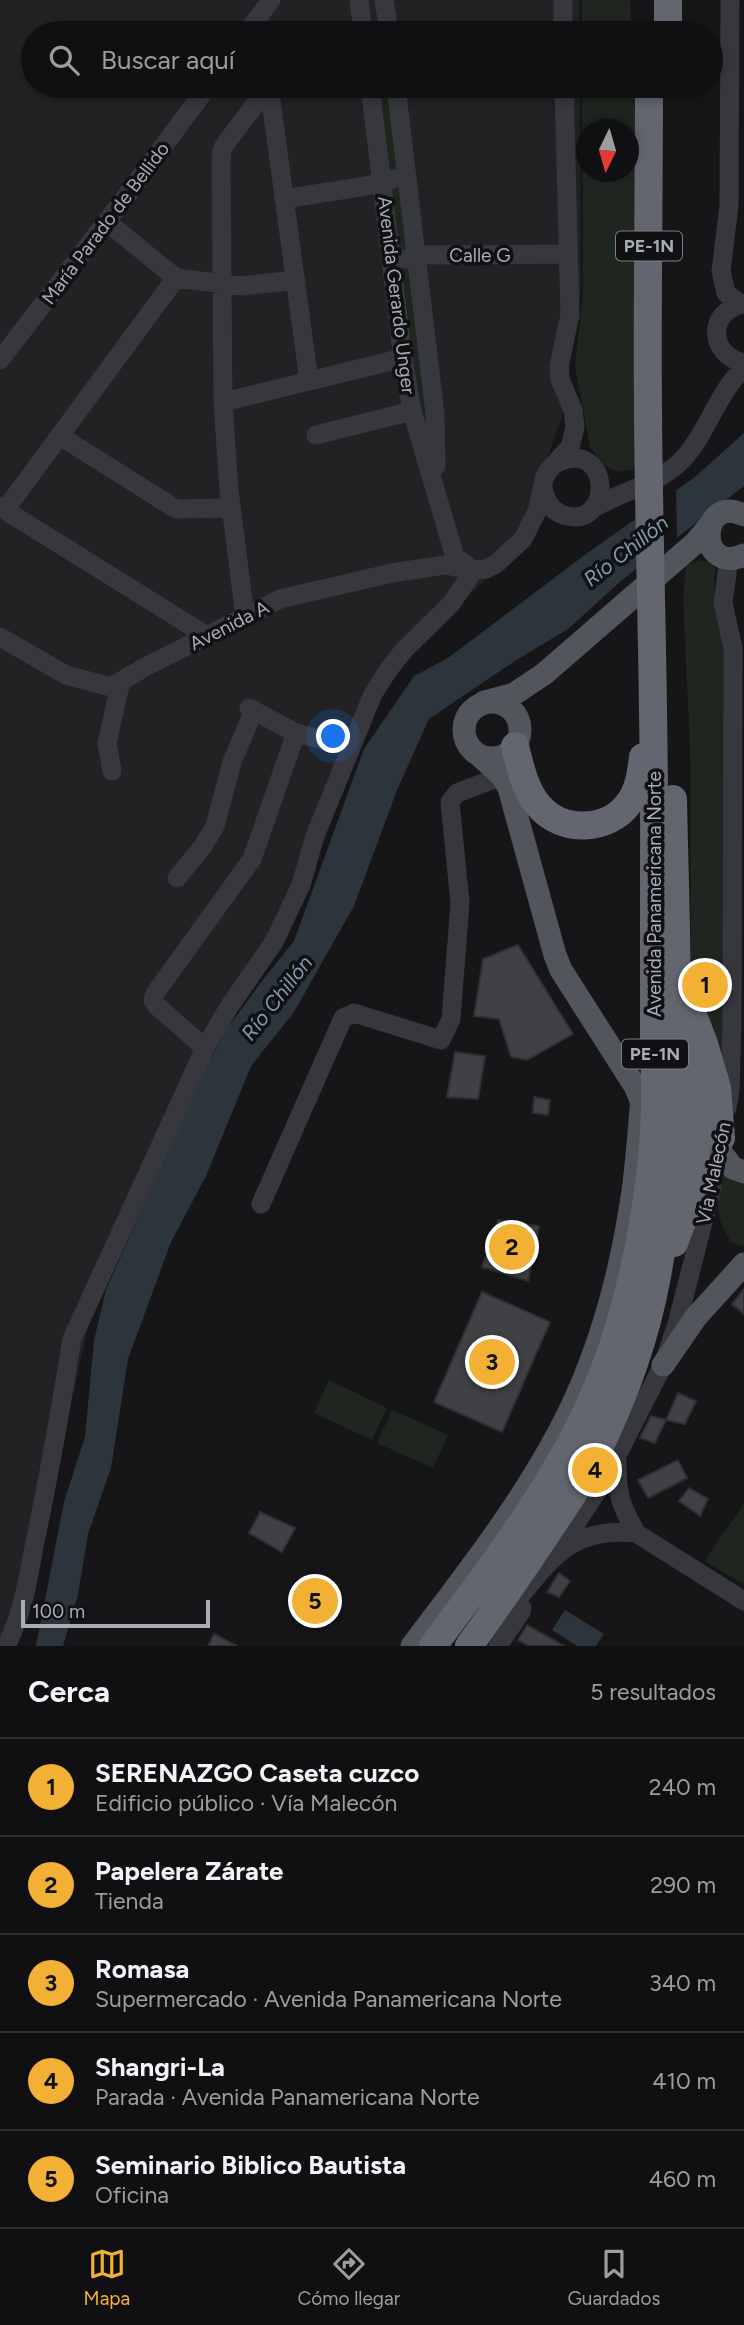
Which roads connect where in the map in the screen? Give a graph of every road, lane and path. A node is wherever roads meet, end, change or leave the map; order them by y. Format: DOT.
graph roads {
  1 [pos="271,0"];
  2 [pos="359,0"];
  3 [pos="384,0"];
  4 [pos="563,0"];
  5 [pos="650,0"];
  6 [pos="668,0"];
  7 [pos="730,0"];
  8 [pos="262,21"];
  9 [pos="362,21"];
  10 [pos="387,21"];
  11 [pos="563,21"];
  12 [pos="650,21"];
  13 [pos="668,21"];
  14 [pos="737,35"];
  15 [pos="199,98"];
  16 [pos="260,98"];
  17 [pos="271,98"];
  18 [pos="371,98"];
  19 [pos="397,98"];
  20 [pos="564,98"];
  21 [pos="649,98"];
  22 [pos="668,98"];
  23 [pos="737,100"];
  24 [pos="737,166"];
  25 [pos="407,175"];
  26 [pos="382,183"];
  27 [pos="284,199"];
  28 [pos="107,222"];
  29 [pos="731,238"];
  30 [pos="569,254"];
  31 [pos="417,255"];
  32 [pos="392,263"];
  33 [pos="176,278"];
  34 [pos="296,281"];
  35 [pos="221,284"];
  36 [pos="742,304"];
  37 [pos="724,353"];
  38 [pos="403,358"];
  39 [pos="0,360"];
  40 [pos="744,363"];
  41 [pos="744,369"];
  42 [pos="309,381"];
  43 [pos="722,397"];
  44 [pos="223,402"];
  45 [pos="657,407"];
  46 [pos="412,411"];
  47 [pos="316,435"];
  48 [pos="60,436"];
  49 [pos="555,464"];
  50 [pos="597,472"];
  51 [pos="543,488"];
  52 [pos="634,488"];
  53 [pos="438,502"];
  54 [pos="231,508"];
  55 [pos="3,509"];
  56 [pos="583,512"];
  57 [pos="741,513"];
  58 [pos="710,525"];
  59 [pos="523,539"];
  60 [pos="683,552"];
  61 [pos="731,556"];
  62 [pos="474,570"];
  63 [pos="660,612"];
  64 [pos="245,617"];
  65 [pos="207,636"];
  66 [pos="0,637"];
  67 [pos="738,672"];
  68 [pos="544,674"];
  69 [pos="121,681"];
  70 [pos="484,702"];
  71 [pos="654,711"];
  72 [pos="296,733"];
  73 [pos="517,735"];
  74 [pos="351,747"];
  75 [pos="480,755"];
  76 [pos="112,771"];
  77 [pos="502,776"];
  78 [pos="177,878"];
  79 [pos="654,891"];
  80 [pos="677,974"];
  81 [pos="705,1044"];
  82 [pos="205,1048"];
  83 [pos="641,1100"];
  84 [pos="719,1144"];
  85 [pos="744,1172"];
  86 [pos="261,1204"];
  87 [pos="744,1264"];
  88 [pos="640,1341"];
  89 [pos="663,1364"];
  90 [pos="617,1458"];
  91 [pos="636,1533"];
  92 [pos="556,1554"];
  93 [pos="516,1601"];
  94 [pos="744,1601"];
  95 [pos="481,1643"];
  96 [pos="6,1646"];
  97 [pos="412,1646"];
  98 [pos="433,1646"];
  1 -- 8 [label="street"];
  2 -- 9 [label="street"];
  3 -- 10 [label="street"];
  4 -- 11 [label="street"];
  5 -- 12 [label="highway"];
  6 -- 13 [label="highway"];
  7 -- 14 [label="street"];
  14 -- 23 [label="street"];
  15 -- 28 [label="street, María Parado de Bellido"];
  16 -- 35 [label="street"];
  17 -- 27 [label="street"];
  18 -- 26 [label="street, Avenida Gerardo Unger"];
  19 -- 25 [label="street, Avenida Gerardo Unger"];
  20 -- 30 [label="street"];
  21 -- 45 [label="highway, Avenida Panamericana Norte / PE-1N"];
  22 -- 45 [label="highway, Avenida Panamericana Norte / PE-1N"];
  23 -- 24 [label="street"];
  24 -- 29 [label="street"];
  25 -- 26 [label="street"];
  25 -- 31 [label="street, Avenida Gerardo Unger"];
  26 -- 27 [label="street"];
  26 -- 32 [label="street, Avenida Gerardo Unger"];
  27 -- 34 [label="street"];
  28 -- 33 [label="street"];
  28 -- 39 [label="street, María Parado de Bellido"];
  29 -- 36 [label="street"];
  30 -- 31 [label="street, Calle G"];
  30 -- 49 [label="street"];
  31 -- 32 [label="street, Calle G"];
  31 -- 53 [label="street, Avenida Gerardo Unger"];
  32 -- 38 [label="street, Avenida Gerardo Unger"];
  33 -- 35 [label="street"];
  33 -- 48 [label="street"];
  34 -- 35 [label="street"];
  34 -- 42 [label="street"];
  35 -- 44 [label="street"];
  36 -- 37 [label="street"];
  37 -- 40 [label="street"];
  37 -- 43 [label="street"];
  38 -- 42 [label="street"];
  38 -- 46 [label="street, Avenida Gerardo Unger"];
  41 -- 43 [label="street"];
  42 -- 44 [label="street"];
  43 -- 52 [label="street"];
  44 -- 54 [label="street"];
  45 -- 63 [label="highway, Avenida Panamericana Norte / PE-1N"];
  46 -- 47 [label="street"];
  46 -- 53 [label="street, Avenida Gerardo Unger"];
  48 -- 54 [label="street"];
  48 -- 55 [label="street"];
  49 -- 50 [label="street"];
  49 -- 51 [label="street"];
  50 -- 52 [label="street"];
  50 -- 56 [label="street"];
  51 -- 56 [label="street"];
  51 -- 59 [label="street"];
  52 -- 56 [label="street"];
  53 -- 62 [label="street, Avenida Gerardo Unger"];
  54 -- 64 [label="street"];
  55 -- 65 [label="street"];
  56 -- 59 [label="street"];
  57 -- 58 [label="main road"];
  58 -- 60 [label="main road"];
  58 -- 61 [label="main road"];
  59 -- 62 [label="street"];
  60 -- 61 [label="main road"];
  60 -- 68 [label="main road"];
  61 -- 67 [label="street, Vía Malecón"];
  62 -- 64 [label="street, Avenida A"];
  62 -- 74 [label="street"];
  63 -- 71 [label="highway, Avenida Panamericana Norte / PE-1N"];
  63 -- 80 [label="highway, Avenida Panamericana Norte / PE-1N"];
  64 -- 65 [label="street, Avenida A"];
  65 -- 69 [label="street, Avenida A"];
  66 -- 69 [label="street, Avenida A"];
  67 -- 84 [label="street, Vía Malecón"];
  68 -- 70 [label="main road"];
  68 -- 73 [label="main road"];
  69 -- 76 [label="street"];
  70 -- 73 [label="main road"];
  70 -- 75 [label="main road"];
  71 -- 73 [label="highway"];
  71 -- 79 [label="highway, Avenida Panamericana Norte / PE-1N"];
  72 -- 74 [label="street"];
  72 -- 78 [label="street"];
  72 -- 82 [label="street"];
  73 -- 75 [label="main road"];
  74 -- 82 [label="street"];
  75 -- 77 [label="main road"];
  77 -- 83 [label="main road"];
  77 -- 86 [label="street"];
  79 -- 83 [label="highway"];
  79 -- 98 [label="highway, Avenida Panamericana Norte / PE-1N"];
  80 -- 81 [label="highway"];
  80 -- 88 [label="highway, Avenida Panamericana Norte / PE-1N"];
  81 -- 84 [label="highway"];
  81 -- 88 [label="highway"];
  82 -- 96 [label="street"];
  83 -- 97 [label="main road"];
  84 -- 85 [label="main road"];
  84 -- 89 [label="street, Vía Malecón"];
  87 -- 89 [label="main road"];
  88 -- 95 [label="highway, Avenida Panamericana Norte / PE-1N"];
  89 -- 90 [label="street, Vía Malecón"];
  90 -- 91 [label="street"];
  90 -- 92 [label="street, Vía Malecón"];
  91 -- 92 [label="street"];
  91 -- 94 [label="street"];
  92 -- 93 [label="street, Vía Malecón"];
  93 -- 95 [label="highway"];
}
